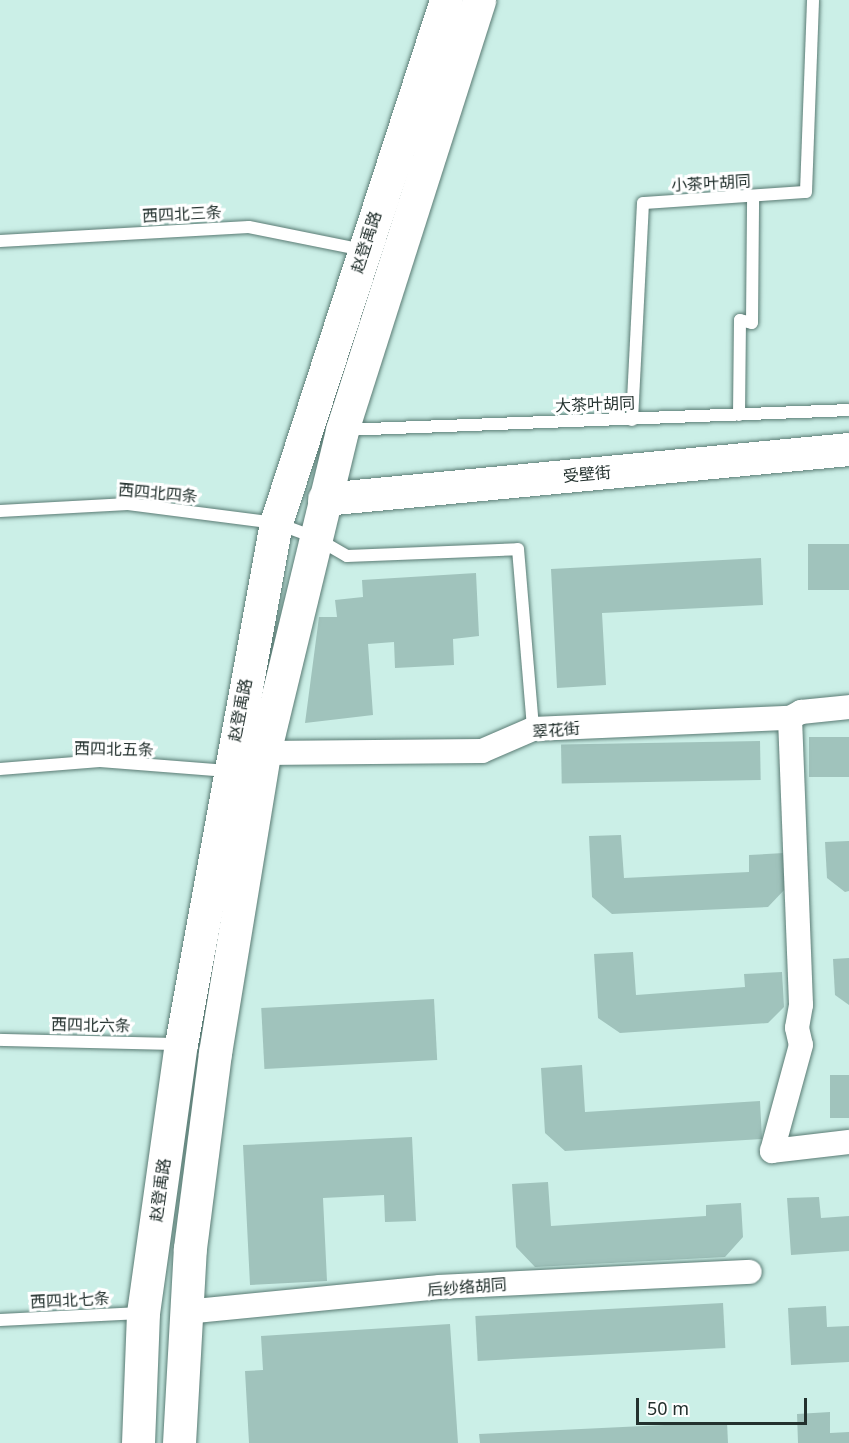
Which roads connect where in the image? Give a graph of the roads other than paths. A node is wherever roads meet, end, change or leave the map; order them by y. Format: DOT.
graph roads {
  1 [pos="446,0"];
  2 [pos="479,0"];
  3 [pos="813,0"];
  4 [pos="753,197"];
  5 [pos="0,241"];
  6 [pos="363,250"];
  7 [pos="849,410"];
  8 [pos="739,415"];
  9 [pos="632,420"];
  10 [pos="342,430"];
  11 [pos="849,449"];
  12 [pos="324,499"];
  13 [pos="0,511"];
  14 [pos="276,523"];
  15 [pos="314,537"];
  16 [pos="849,707"];
  17 [pos="790,718"];
  18 [pos="533,729"];
  19 [pos="264,753"];
  20 [pos="0,769"];
  21 [pos="228,771"];
  22 [pos="0,1040"];
  23 [pos="182,1044"];
  24 [pos="849,1142"];
  25 [pos="750,1272"];
  26 [pos="185,1312"];
  27 [pos="142,1313"];
  28 [pos="0,1320"];
  29 [pos="138,1443"];
  30 [pos="179,1443"];
  1 -- 6 [label="main road, 赵登禹路"];
  2 -- 10 [label="main road, 赵登禹路"];
  3 -- 4 [label="lane, 小茶叶胡同"];
  4 -- 8 [label="lane"];
  4 -- 9 [label="lane, 小茶叶胡同"];
  5 -- 6 [label="lane, 西四北三条"];
  6 -- 14 [label="main road, 赵登禹路"];
  7 -- 8 [label="lane, 大茶叶胡同"];
  8 -- 9 [label="lane, 大茶叶胡同"];
  9 -- 10 [label="lane, 大茶叶胡同"];
  10 -- 12 [label="main road, 赵登禹路"];
  11 -- 12 [label="main road, 受壁街"];
  12 -- 15 [label="main road, 赵登禹路"];
  13 -- 14 [label="lane, 西四北四条"];
  14 -- 15 [label="lane, 西四北四条"];
  14 -- 21 [label="main road, 赵登禹路"];
  15 -- 18 [label="lane, 西四北四条"];
  15 -- 19 [label="main road, 赵登禹路"];
  16 -- 17 [label="street, 翠花街"];
  17 -- 18 [label="street, 翠花街"];
  17 -- 24 [label="street"];
  18 -- 19 [label="street, 翠花街"];
  19 -- 26 [label="main road, 赵登禹路"];
  20 -- 21 [label="lane, 西四北五条"];
  21 -- 23 [label="main road, 赵登禹路"];
  22 -- 23 [label="lane, 西四北六条"];
  23 -- 27 [label="main road, 赵登禹路"];
  25 -- 26 [label="street, 后纱络胡同"];
  26 -- 30 [label="main road, 赵登禹路"];
  27 -- 28 [label="lane, 西四北七条"];
  27 -- 29 [label="main road, 赵登禹路"];
}
